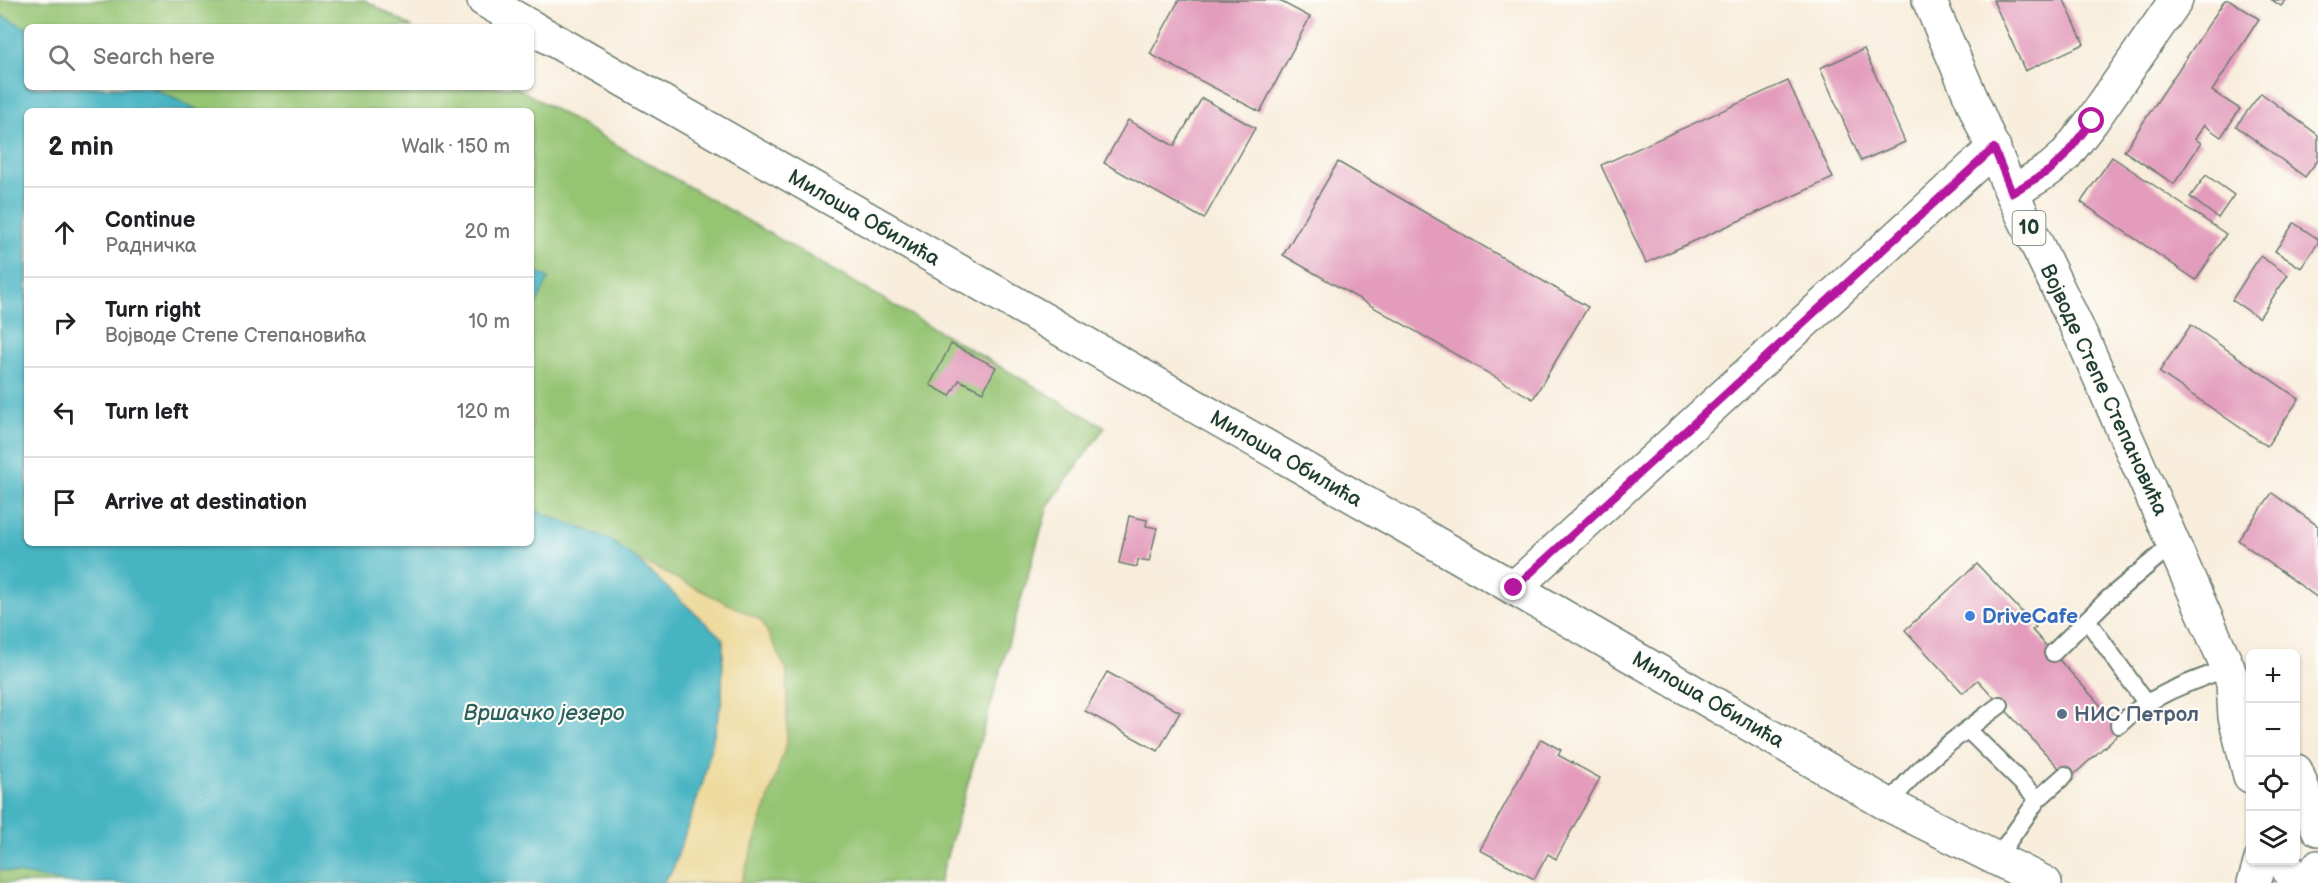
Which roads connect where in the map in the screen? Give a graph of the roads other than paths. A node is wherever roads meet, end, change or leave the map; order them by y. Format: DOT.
graph roads {
  1 [pos="484,0"];
  2 [pos="1929,0"];
  3 [pos="2176,0"];
  4 [pos="526,24"];
  5 [pos="534,29"];
  6 [pos="1994,148"];
  7 [pos="2012,193"];
  8 [pos="2174,543"];
  9 [pos="1514,588"];
  10 [pos="2087,620"];
  11 [pos="2053,653"];
  12 [pos="2237,682"];
  13 [pos="2147,704"];
  14 [pos="2000,705"];
  15 [pos="2119,724"];
  16 [pos="1968,730"];
  17 [pos="2246,760"];
  18 [pos="2065,775"];
  19 [pos="2300,784"];
  20 [pos="2038,799"];
  21 [pos="1889,805"];
  22 [pos="2318,829"];
  23 [pos="2318,848"];
  24 [pos="2300,849"];
  25 [pos="1996,859"];
  26 [pos="2260,865"];
  27 [pos="2286,865"];
  28 [pos="2318,867"];
  29 [pos="2045,883"];
  30 [pos="2254,883"];
  31 [pos="2295,883"];
  32 [pos="2313,883"];
  1 -- 4 [label="street, Милоша Обилића"];
  2 -- 6 [label="street, Војводе Степе Степановића / 10"];
  3 -- 7 [label="street"];
  5 -- 9 [label="street, Милоша Обилића"];
  6 -- 7 [label="street, Војводе Степе Степановића / 10"];
  6 -- 9 [label="street"];
  7 -- 8 [label="street, Војводе Степе Степановића / 10"];
  8 -- 10 [label="lane"];
  8 -- 12 [label="street, Војводе Степе Степановића / 10"];
  9 -- 21 [label="street, Милоша Обилића"];
  10 -- 11 [label="lane"];
  10 -- 13 [label="lane"];
  12 -- 13 [label="lane"];
  12 -- 17 [label="street, Војводе Степе Степановића / 10"];
  13 -- 15 [label="lane"];
  14 -- 16 [label="lane"];
  16 -- 20 [label="lane"];
  16 -- 21 [label="lane"];
  18 -- 20 [label="lane"];
  19 -- 22 [label="street"];
  20 -- 25 [label="lane"];
  21 -- 25 [label="street, Милоша Обилића"];
  23 -- 24 [label="street"];
  25 -- 29 [label="street, Милоша Обилића"];
  26 -- 30 [label="street"];
  27 -- 31 [label="street"];
  28 -- 32 [label="street"];
}
